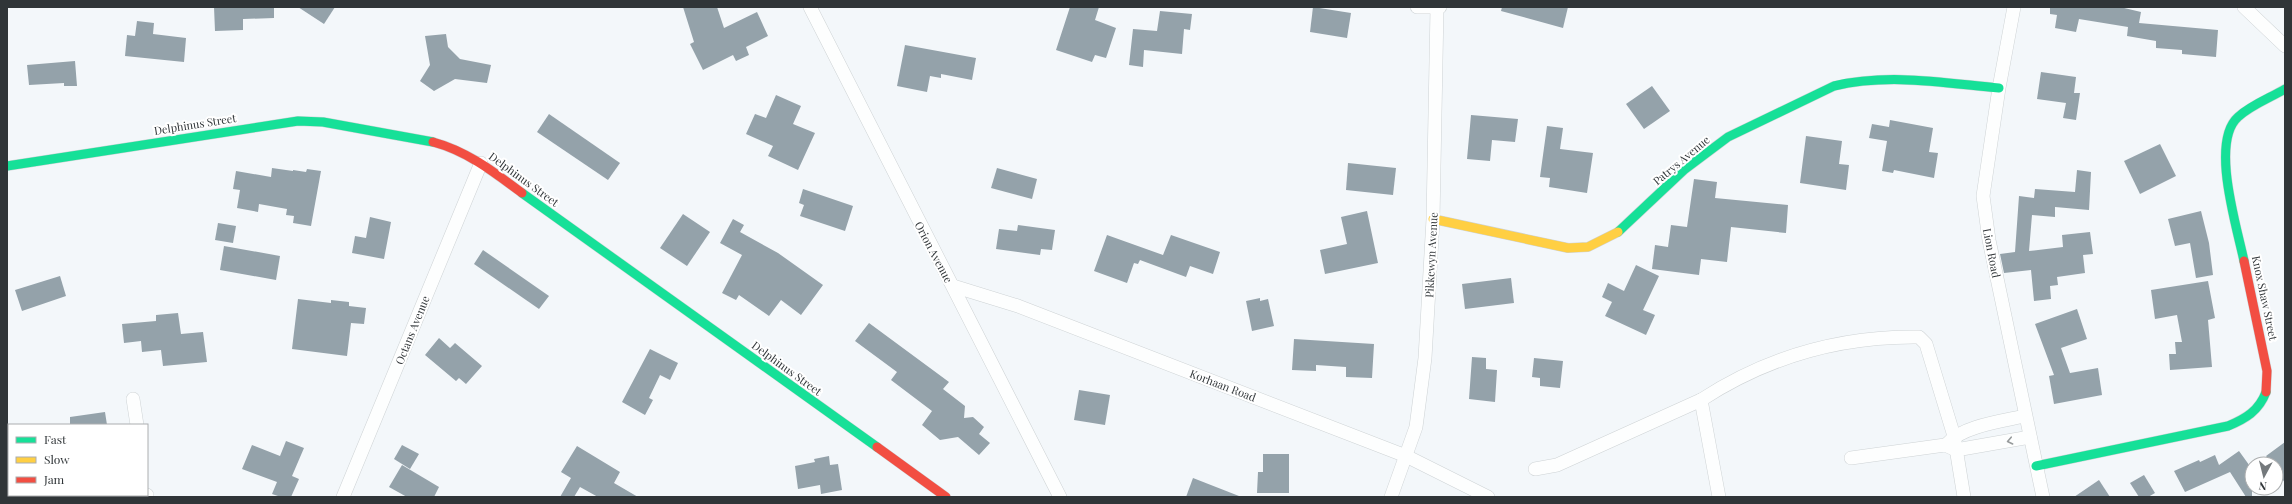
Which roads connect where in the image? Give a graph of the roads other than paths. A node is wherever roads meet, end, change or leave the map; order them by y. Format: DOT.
graph roads {
  1 [pos="810,7"];
  2 [pos="1417,7"];
  3 [pos="2014,7"];
  4 [pos="2244,7"];
  5 [pos="1439,8"];
  6 [pos="2285,46"];
  7 [pos="1999,88"];
  8 [pos="2285,90"];
  9 [pos="481,163"];
  10 [pos="7,166"];
  11 [pos="1433,219"];
  12 [pos="952,286"];
  13 [pos="133,399"];
  14 [pos="1702,400"];
  15 [pos="2025,416"];
  16 [pos="136,424"];
  17 [pos="2030,436"];
  18 [pos="1952,444"];
  19 [pos="1406,456"];
  20 [pos="1851,458"];
  21 [pos="2036,466"];
  22 [pos="1534,469"];
  23 [pos="343,497"];
  24 [pos="946,497"];
  25 [pos="1060,497"];
  26 [pos="1392,497"];
  27 [pos="1488,497"];
  28 [pos="1719,497"];
  29 [pos="1964,497"];
  30 [pos="2043,497"];
  1 -- 12 [label="street, Orion Avenue"];
  2 -- 5 [label="street"];
  3 -- 7 [label="street, Lion Road"];
  4 -- 6 [label="street"];
  5 -- 11 [label="street, Pikkewyn Avenue"];
  7 -- 11 [label="street, Patrys Avenue"];
  7 -- 15 [label="street, Lion Road"];
  8 -- 21 [label="street, Knox Shaw Street"];
  9 -- 10 [label="street, Delphinus Street"];
  9 -- 23 [label="street, Octans Avenue"];
  9 -- 24 [label="street, Delphinus Street"];
  11 -- 19 [label="street, Pikkewyn Avenue"];
  12 -- 19 [label="street, Korhaan Road"];
  12 -- 25 [label="street, Orion Avenue"];
  13 -- 16 [label="street"];
  14 -- 18 [label="street"];
  14 -- 22 [label="street"];
  14 -- 28 [label="street"];
  15 -- 17 [label="street, Lion Road"];
  15 -- 18 [label="street"];
  17 -- 18 [label="street, one-way"];
  17 -- 21 [label="street, Lion Road"];
  18 -- 20 [label="street"];
  18 -- 29 [label="street"];
  19 -- 26 [label="street, Pikkewyn Avenue"];
  19 -- 27 [label="street, Korhaan Road"];
  21 -- 30 [label="street, Lion Road"];
}
